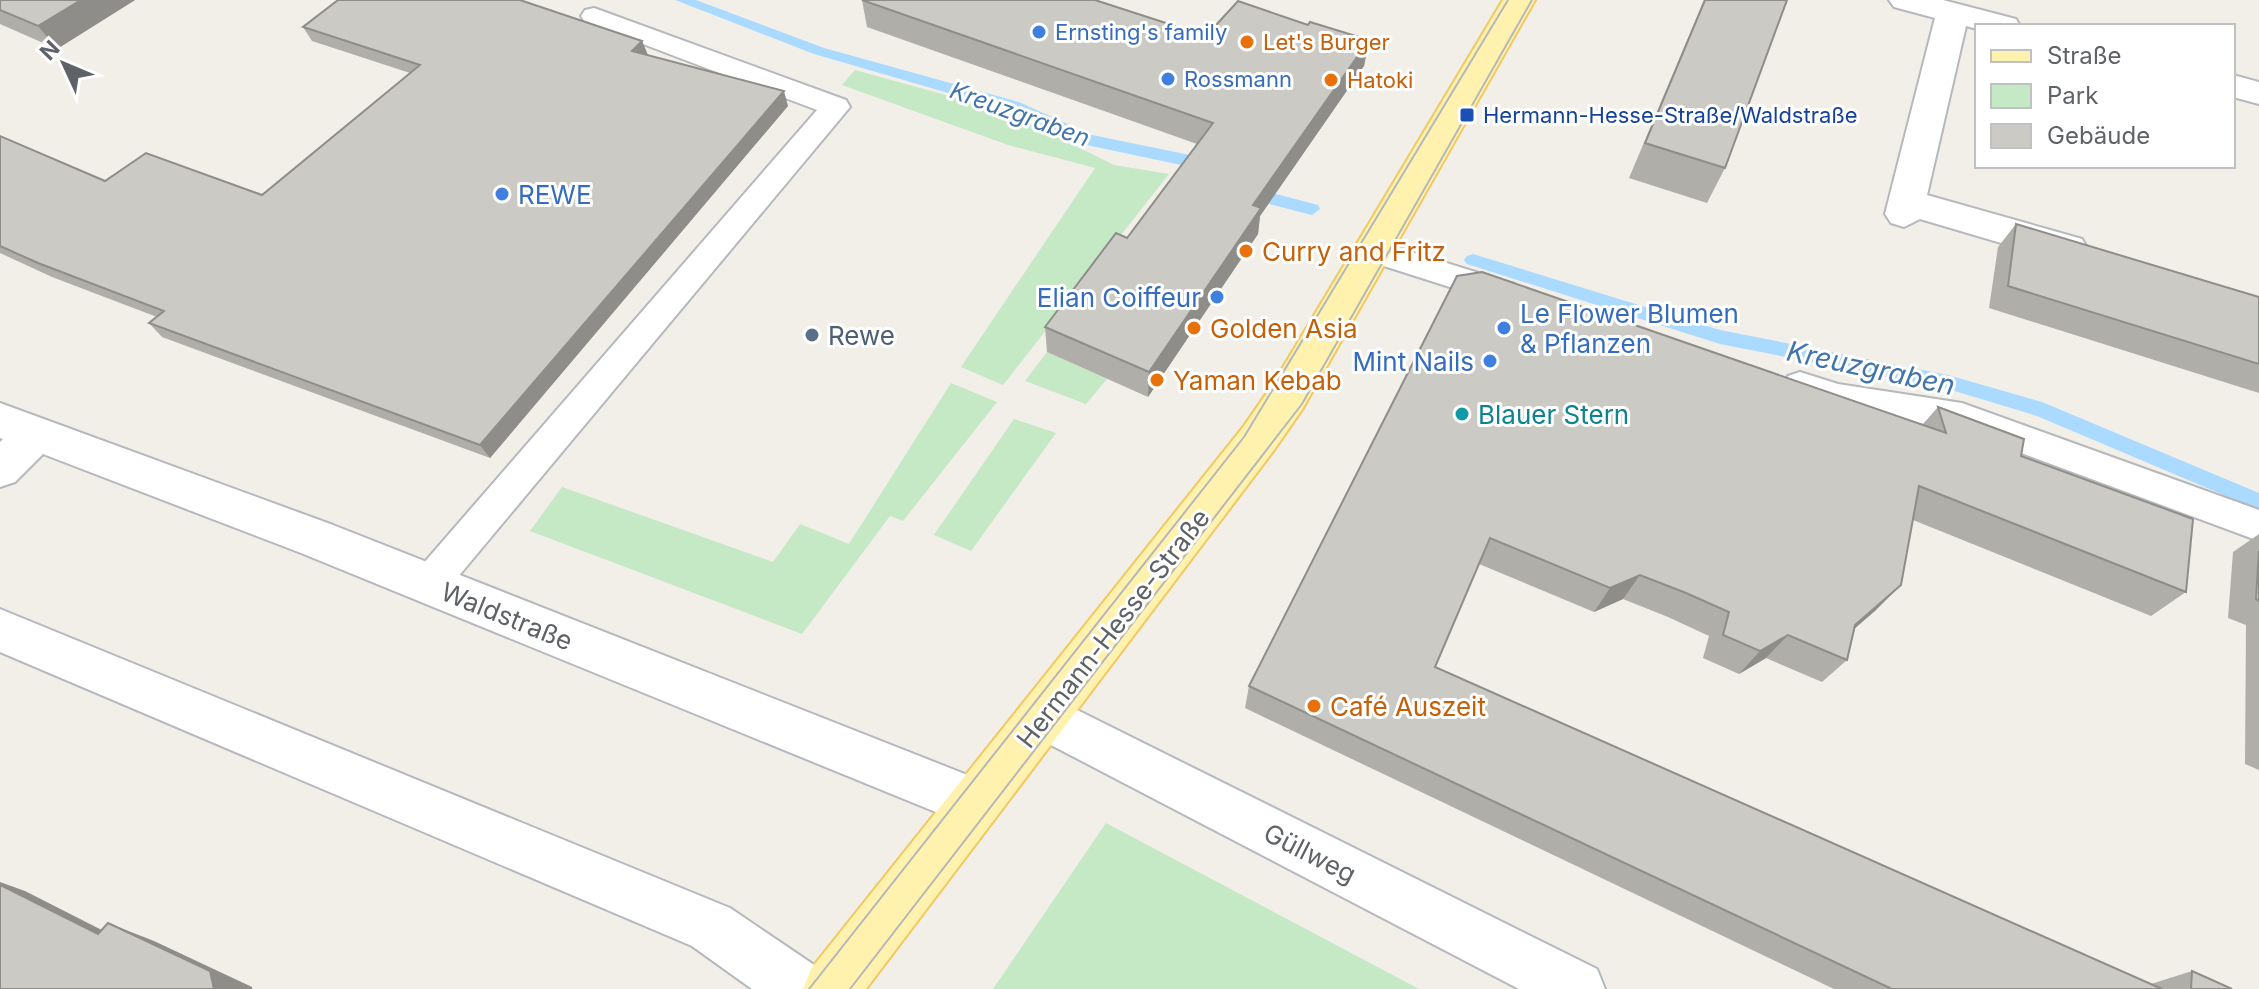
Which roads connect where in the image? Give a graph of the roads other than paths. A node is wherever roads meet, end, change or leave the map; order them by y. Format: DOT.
graph roads {
  1 [pos="1519,0"];
  2 [pos="1905,0"];
  3 [pos="1953,12"];
  4 [pos="594,16"];
  5 [pos="1997,24"];
  6 [pos="2235,87"];
  7 [pos="2259,93"];
  8 [pos="1373,251"];
  9 [pos="2106,260"];
  10 [pos="1536,302"];
  11 [pos="1762,373"];
  12 [pos="18,427"];
  13 [pos="0,469"];
  14 [pos="2259,526"];
  15 [pos="429,584"];
  16 [pos="0,630"];
  17 [pos="1043,716"];
  18 [pos="975,803"];
  19 [pos="800,989"];
  20 [pos="831,989"];
  21 [pos="1577,989"];
  1 -- 8 [label="main road, Hermann-Hesse-Straße"];
  2 -- 3 [label="street"];
  3 -- 5 [label="street"];
  3 -- 9 [label="street"];
  4 -- 15 [label="lane"];
  6 -- 7 [label="street"];
  8 -- 10 [label="lane"];
  8 -- 17 [label="main road, Hermann-Hesse-Straße"];
  11 -- 14 [label="lane"];
  12 -- 13 [label="street, Waldstraße"];
  12 -- 15 [label="street, Waldstraße"];
  15 -- 18 [label="street, Waldstraße"];
  16 -- 19 [label="street"];
  17 -- 18 [label="main road, Hermann-Hesse-Straße"];
  17 -- 21 [label="street, Güllweg"];
  18 -- 20 [label="main road, Hermann-Hesse-Straße"];
}
